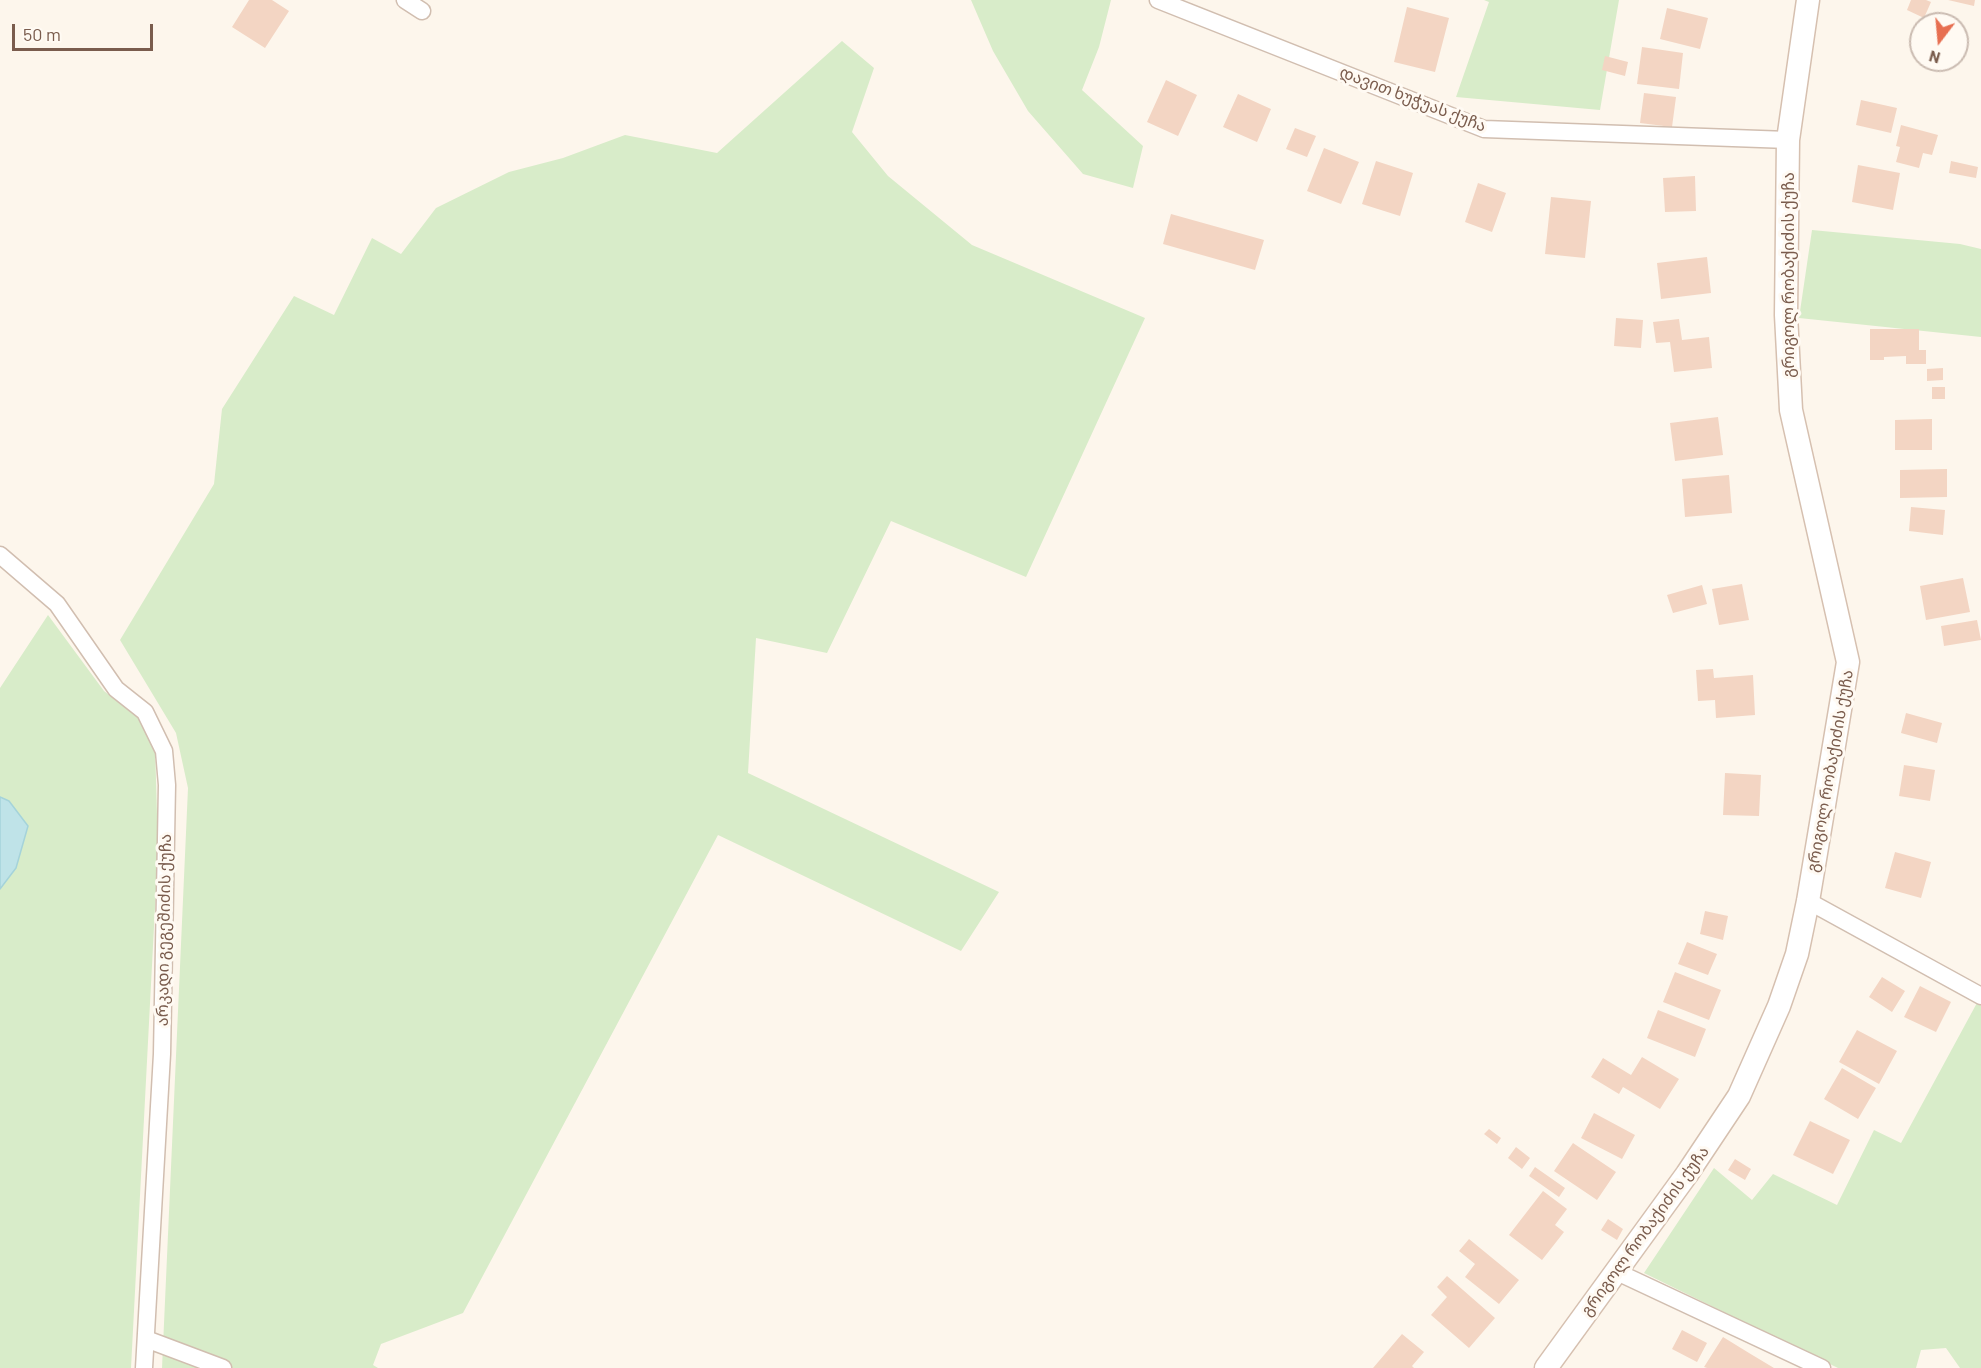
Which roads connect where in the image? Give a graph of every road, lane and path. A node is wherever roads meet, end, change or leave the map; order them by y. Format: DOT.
graph roads {
  1 [pos="405,0"];
  2 [pos="1158,0"];
  3 [pos="1808,0"];
  4 [pos="422,11"];
  5 [pos="1788,140"];
  6 [pos="0,555"];
  7 [pos="1808,901"];
  8 [pos="1981,996"];
  9 [pos="1617,1272"];
  10 [pos="146,1339"];
  11 [pos="144,1368"];
  12 [pos="223,1368"];
  13 [pos="1546,1368"];
  14 [pos="1822,1368"];
  1 -- 4 [label="street"];
  2 -- 5 [label="street, დავით ხუჭუას ქუჩა"];
  3 -- 5 [label="street, გრიგოლ რობაქიძის ქუჩა"];
  5 -- 7 [label="street, გრიგოლ რობაქიძის ქუჩა"];
  6 -- 10 [label="street, არკადი გეგეშიძის ქუჩა"];
  7 -- 8 [label="street"];
  7 -- 9 [label="street, გრიგოლ რობაქიძის ქუჩა"];
  9 -- 13 [label="street, გრიგოლ რობაქიძის ქუჩა"];
  9 -- 14 [label="street"];
  10 -- 11 [label="street, არკადი გეგეშიძის ქუჩა"];
  10 -- 12 [label="street"];
}
